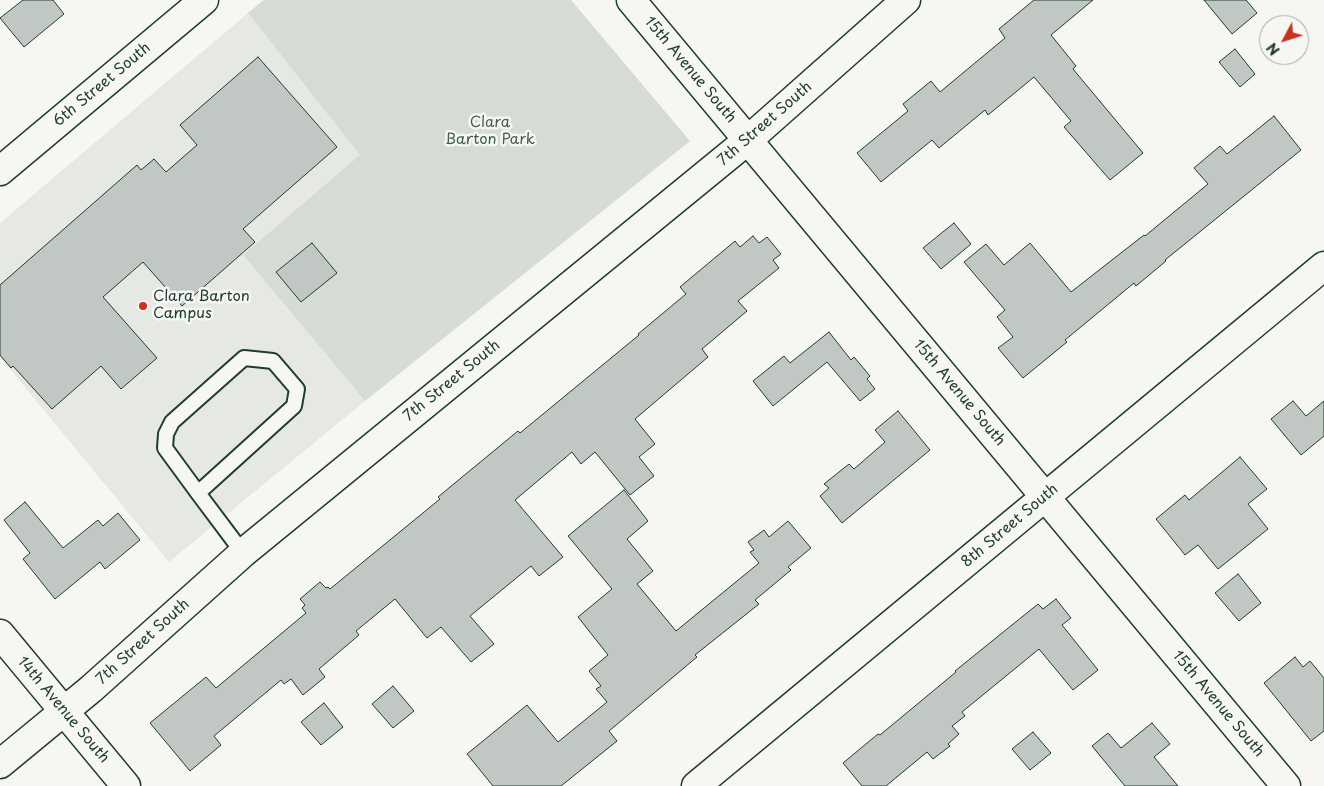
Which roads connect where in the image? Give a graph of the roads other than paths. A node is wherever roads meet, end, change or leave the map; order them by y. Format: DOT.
graph roads {
  1 [pos="204,0"];
  2 [pos="631,0"];
  3 [pos="906,0"];
  4 [pos="748,140"];
  5 [pos="0,171"];
  6 [pos="1324,266"];
  7 [pos="198,493"];
  8 [pos="1045,497"];
  9 [pos="243,552"];
  10 [pos="0,634"];
  11 [pos="64,711"];
  12 [pos="0,764"];
  13 [pos="126,786"];
  14 [pos="696,786"];
  15 [pos="1286,786"];
  1 -- 5 [label="street, 6th Street South"];
  2 -- 4 [label="street, 15th Avenue South"];
  3 -- 4 [label="street, 7th Street South"];
  4 -- 8 [label="street, 15th Avenue South"];
  4 -- 9 [label="street, 7th Street South"];
  6 -- 8 [label="street, 8th Street South"];
  7 -- 7 [label="lane"];
  7 -- 9 [label="lane"];
  8 -- 14 [label="street, 8th Street South"];
  8 -- 15 [label="street, 15th Avenue South"];
  9 -- 11 [label="street, 7th Street South"];
  10 -- 11 [label="street, 14th Avenue South"];
  11 -- 12 [label="street, 7th Street South"];
  11 -- 13 [label="street, 14th Avenue South"];
}
